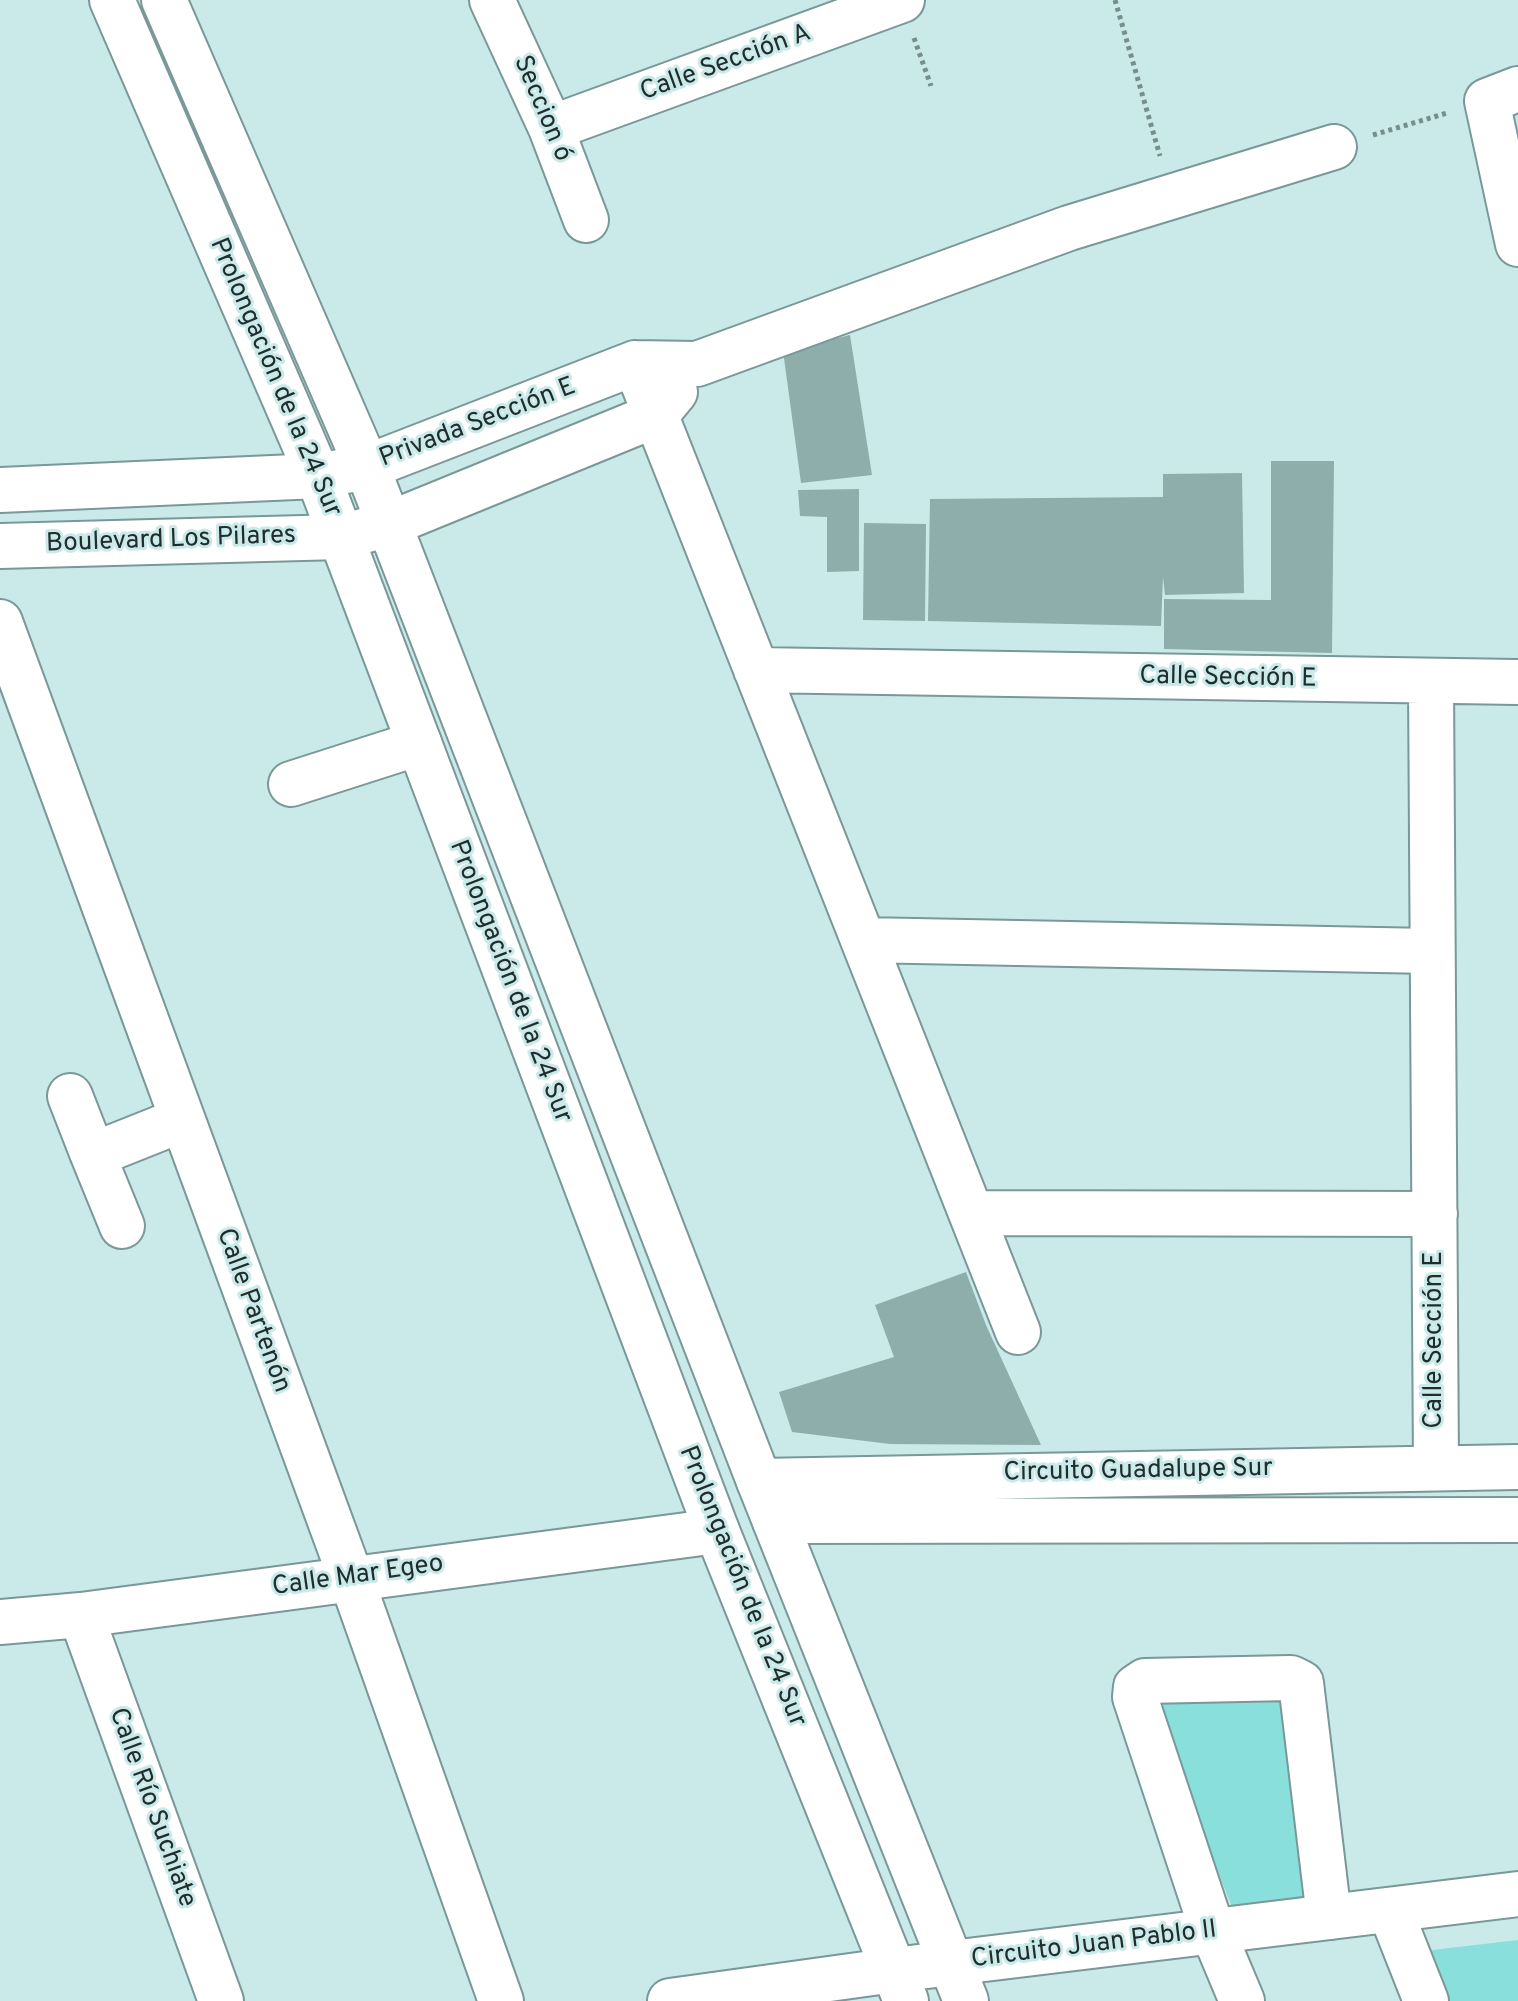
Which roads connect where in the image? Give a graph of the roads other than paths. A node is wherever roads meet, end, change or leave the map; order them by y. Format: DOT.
graph roads {
  1 [pos="112,0"];
  2 [pos="164,0"];
  3 [pos="492,0"];
  4 [pos="902,0"];
  5 [pos="1502,95"];
  6 [pos="551,128"];
  7 [pos="1334,147"];
  8 [pos="586,220"];
  9 [pos="1518,244"];
  10 [pos="635,363"];
  11 [pos="697,364"];
  12 [pos="656,415"];
  13 [pos="367,467"];
  14 [pos="318,476"];
  15 [pos="0,490"];
  16 [pos="389,524"];
  17 [pos="341,537"];
  18 [pos="0,546"];
  19 [pos="0,622"];
  20 [pos="756,670"];
  21 [pos="1518,682"];
  22 [pos="1431,683"];
  23 [pos="419,743"];
  24 [pos="291,784"];
  25 [pos="863,940"];
  26 [pos="1430,951"];
  27 [pos="70,1096"];
  28 [pos="181,1120"];
  29 [pos="93,1155"];
  30 [pos="971,1213"];
  31 [pos="1435,1214"];
  32 [pos="122,1226"];
  33 [pos="1018,1332"];
  34 [pos="1436,1466"];
  35 [pos="1518,1467"];
  36 [pos="1305,1469"];
  37 [pos="759,1481"];
  38 [pos="1307,1520"];
  39 [pos="1518,1520"];
  40 [pos="775,1521"];
  41 [pos="717,1531"];
  42 [pos="351,1578"];
  43 [pos="81,1615"];
  44 [pos="0,1622"];
  45 [pos="1518,1894"];
  46 [pos="1390,1910"];
  47 [pos="1329,1917"];
  48 [pos="1213,1932"];
  49 [pos="958,1982"];
  50 [pos="900,1985"];
  51 [pos="221,2001"];
  52 [pos="501,2001"];
  53 [pos="670,2001"];
  54 [pos="1242,2001"];
  55 [pos="1426,2001"];
  1 -- 14 [label="street, Prolongación de la 24 Sur"];
  2 -- 13 [label="street, Prolongación de la 24 Sur"];
  3 -- 6 [label="street, Seccion ó"];
  4 -- 6 [label="street, Calle Sección A"];
  5 -- 9 [label="street"];
  6 -- 8 [label="street, Seccion ó"];
  7 -- 11 [label="street"];
  10 -- 11 [label="street"];
  10 -- 12 [label="street"];
  10 -- 13 [label="street, Privada Sección E"];
  11 -- 12 [label="street"];
  12 -- 16 [label="street"];
  12 -- 20 [label="street"];
  13 -- 14 [label="street, Privada Sección E"];
  13 -- 16 [label="street, Prolongación de la 24 Sur"];
  14 -- 15 [label="street"];
  14 -- 17 [label="street, Prolongación de la 24 Sur"];
  16 -- 17 [label="street"];
  16 -- 37 [label="street, Prolongación de la 24 Sur"];
  17 -- 18 [label="street, Boulevard Los Pilares"];
  17 -- 23 [label="street, Prolongación de la 24 Sur"];
  19 -- 28 [label="street, Calle Partenón"];
  20 -- 22 [label="street, Calle Sección E"];
  20 -- 25 [label="street"];
  21 -- 22 [label="street"];
  22 -- 26 [label="street, Calle Sección E"];
  23 -- 24 [label="street"];
  23 -- 41 [label="street, Prolongación de la 24 Sur"];
  25 -- 26 [label="street"];
  25 -- 30 [label="street"];
  26 -- 31 [label="street, Calle Sección E"];
  27 -- 29 [label="street"];
  28 -- 29 [label="street"];
  28 -- 42 [label="street, Calle Partenón"];
  29 -- 32 [label="street"];
  30 -- 31 [label="street, Calle Sección E"];
  30 -- 33 [label="street"];
  31 -- 34 [label="street, Calle Sección E"];
  34 -- 35 [label="street, Circuito Guadalupe Sur"];
  34 -- 36 [label="street, Circuito Guadalupe Sur"];
  36 -- 37 [label="street, Circuito Guadalupe Sur"];
  36 -- 38 [label="street"];
  37 -- 40 [label="street, Prolongación de la 24 Sur"];
  38 -- 39 [label="street, Circuito Guadalupe Sur"];
  38 -- 40 [label="street, Circuito Guadalupe Sur"];
  40 -- 49 [label="street, Prolongación de la 24 Sur"];
  41 -- 42 [label="street, Calle Mar Egeo"];
  41 -- 50 [label="street, Prolongación de la 24 Sur"];
  42 -- 43 [label="street, Calle Mar Egeo"];
  42 -- 52 [label="street, Calle Partenón"];
  43 -- 44 [label="street, Calle Mar Egeo"];
  43 -- 51 [label="street, Calle Río Suchiate"];
  45 -- 46 [label="street, Circuito Juan Pablo II"];
  46 -- 47 [label="street, Circuito Juan Pablo II"];
  46 -- 55 [label="street"];
  47 -- 48 [label="street, Circuito Juan Pablo II"];
  47 -- 48 [label="street"];
  48 -- 49 [label="street, Circuito Juan Pablo II"];
  48 -- 54 [label="street"];
  49 -- 50 [label="street, Circuito Juan Pablo II"];
  50 -- 53 [label="street, Circuito Juan Pablo II"];
}
